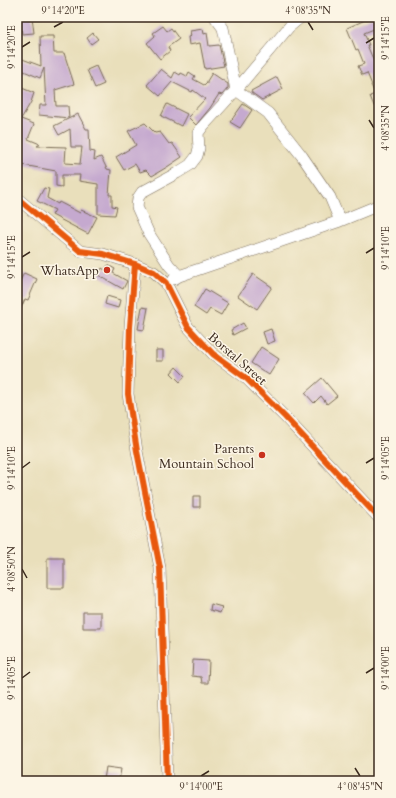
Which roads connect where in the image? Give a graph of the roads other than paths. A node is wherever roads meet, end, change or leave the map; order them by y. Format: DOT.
graph roads {
  1 [pos="215,17"];
  2 [pos="301,17"];
  3 [pos="236,90"];
  4 [pos="17,198"];
  5 [pos="379,205"];
  6 [pos="340,221"];
  7 [pos="135,264"];
  8 [pos="179,276"];
  9 [pos="166,283"];
  10 [pos="379,518"];
  11 [pos="167,781"];
  1 -- 3 [label="street"];
  2 -- 3 [label="street"];
  3 -- 6 [label="street"];
  3 -- 8 [label="street"];
  4 -- 7 [label="street, Borstal Street"];
  5 -- 6 [label="street"];
  6 -- 8 [label="street"];
  7 -- 9 [label="street, Borstal Street"];
  7 -- 11 [label="street"];
  8 -- 9 [label="street"];
  9 -- 10 [label="street, Borstal Street"];
}
